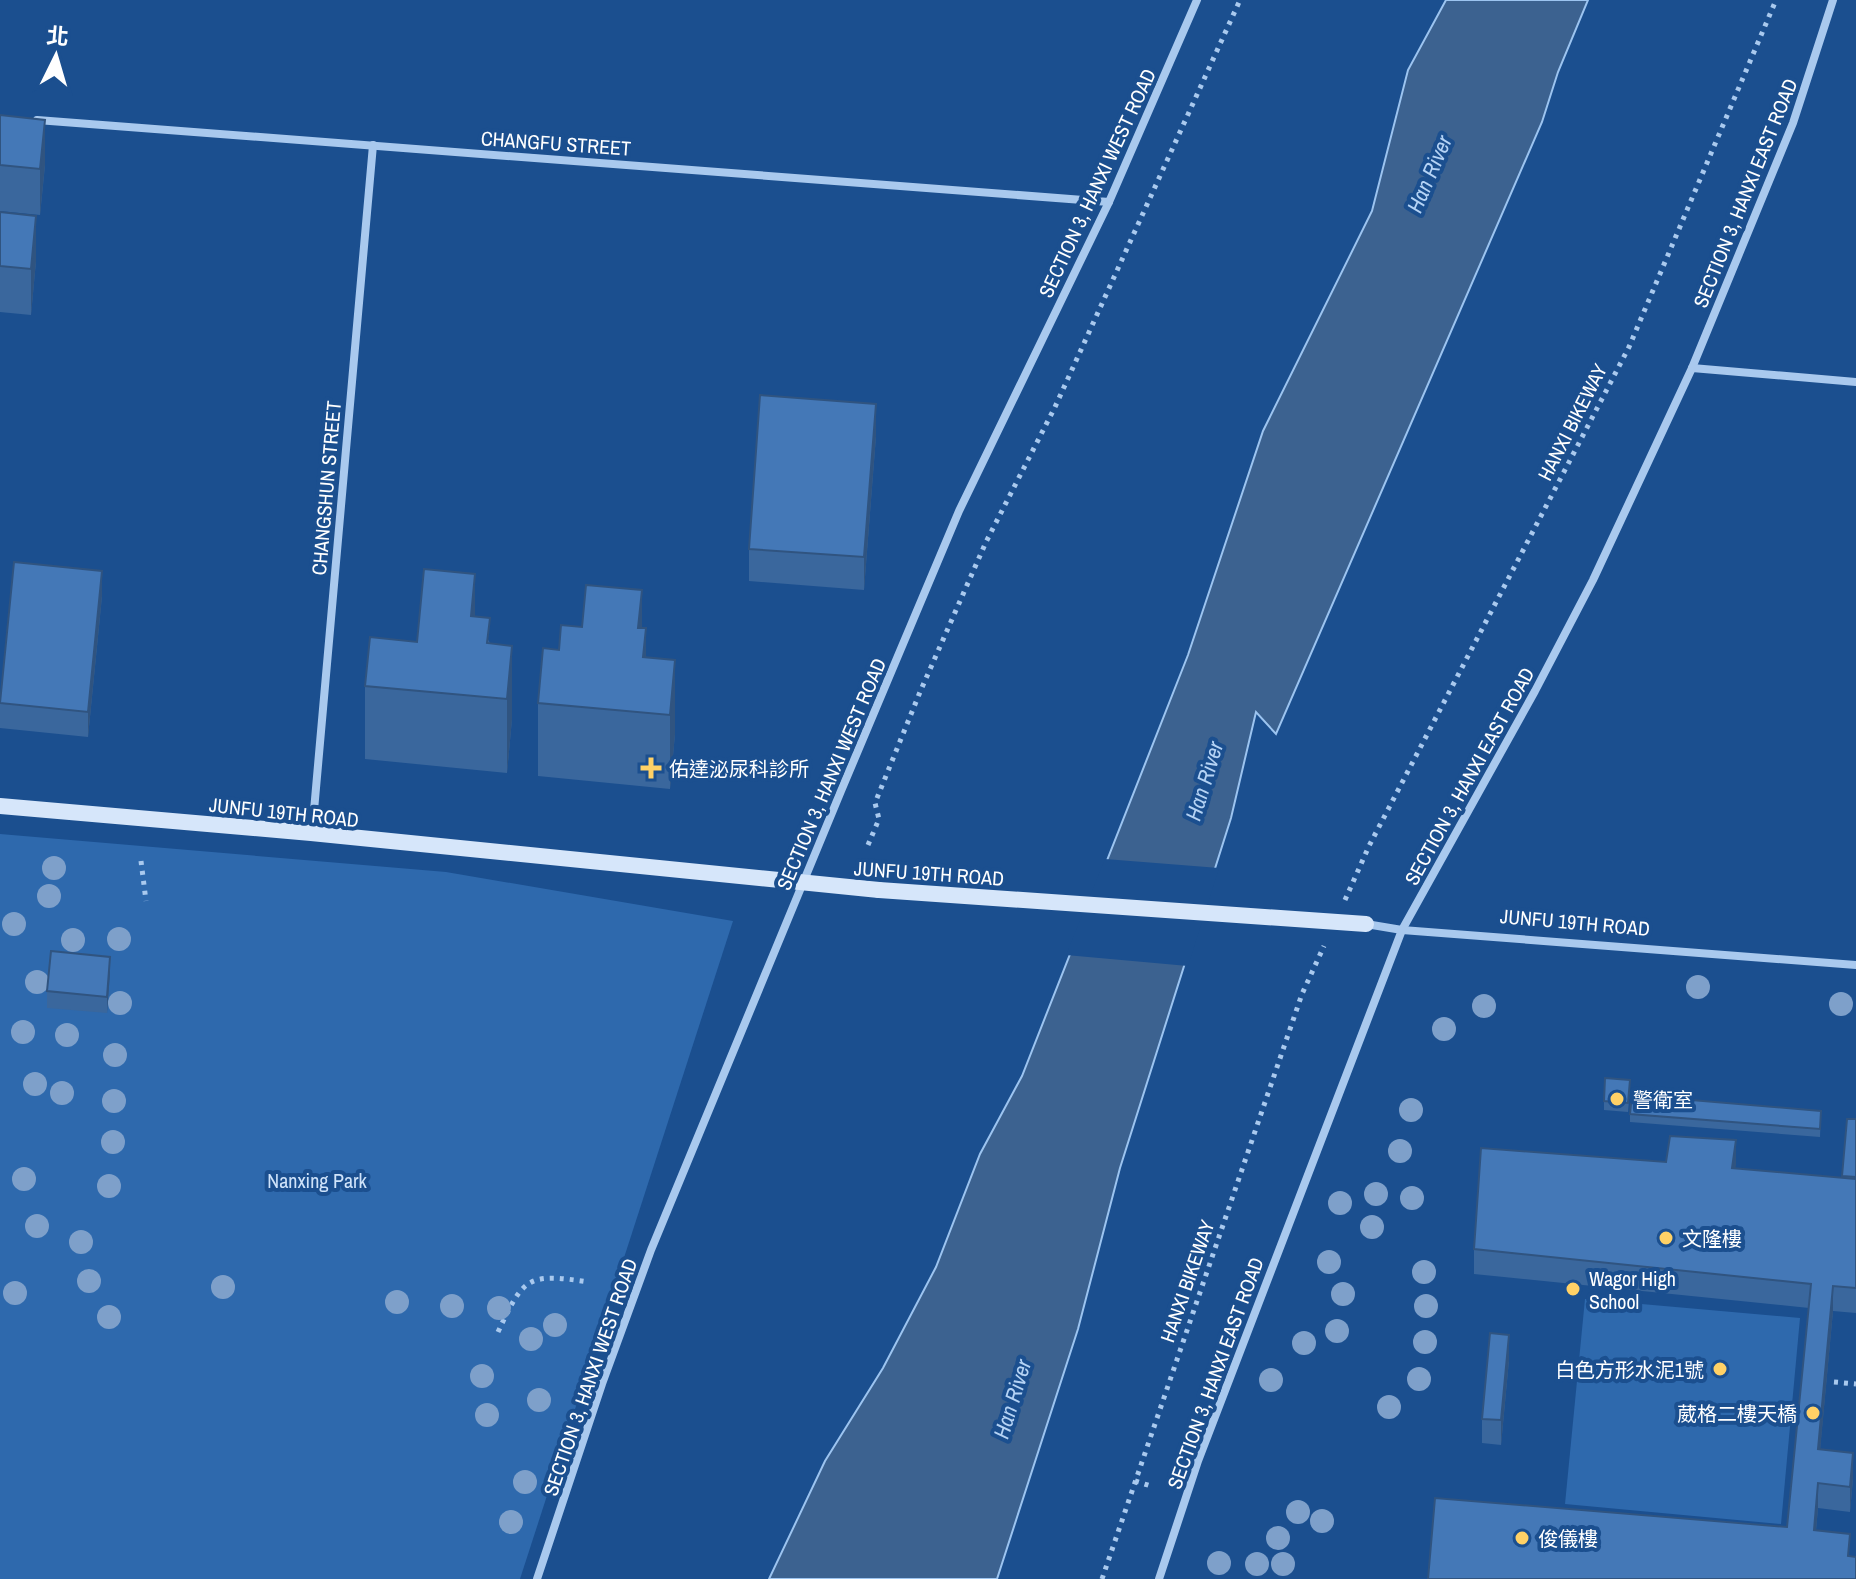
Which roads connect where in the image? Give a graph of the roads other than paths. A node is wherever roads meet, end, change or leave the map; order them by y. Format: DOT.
graph roads {
  1 [pos="1197,0"];
  2 [pos="1833,0"];
  3 [pos="31,119"];
  4 [pos="373,145"];
  5 [pos="1109,202"];
  6 [pos="1692,368"];
  7 [pos="1856,382"];
  8 [pos="0,806"];
  9 [pos="311,833"];
  10 [pos="803,883"];
  11 [pos="1366,924"];
  12 [pos="1402,930"];
  13 [pos="1856,965"];
  14 [pos="537,1579"];
  15 [pos="1159,1579"];
  1 -- 5 [label="street, SECTION 3, HANXI WEST ROAD"];
  2 -- 6 [label="street, SECTION 3, HANXI EAST ROAD"];
  3 -- 4 [label="street, CHANGFU STREET"];
  4 -- 5 [label="street, CHANGFU STREET"];
  4 -- 9 [label="street, CHANGSHUN STREET"];
  5 -- 10 [label="street, SECTION 3, HANXI WEST ROAD"];
  6 -- 7 [label="street"];
  6 -- 12 [label="street, SECTION 3, HANXI EAST ROAD"];
  8 -- 9 [label="street, JUNFU 19TH ROAD"];
  9 -- 10 [label="street, JUNFU 19TH ROAD"];
  10 -- 11 [label="street, JUNFU 19TH ROAD, bridge"];
  10 -- 14 [label="street, SECTION 3, HANXI WEST ROAD"];
  11 -- 12 [label="street, JUNFU 19TH ROAD"];
  12 -- 13 [label="street, JUNFU 19TH ROAD"];
  12 -- 15 [label="street, SECTION 3, HANXI EAST ROAD"];
}
